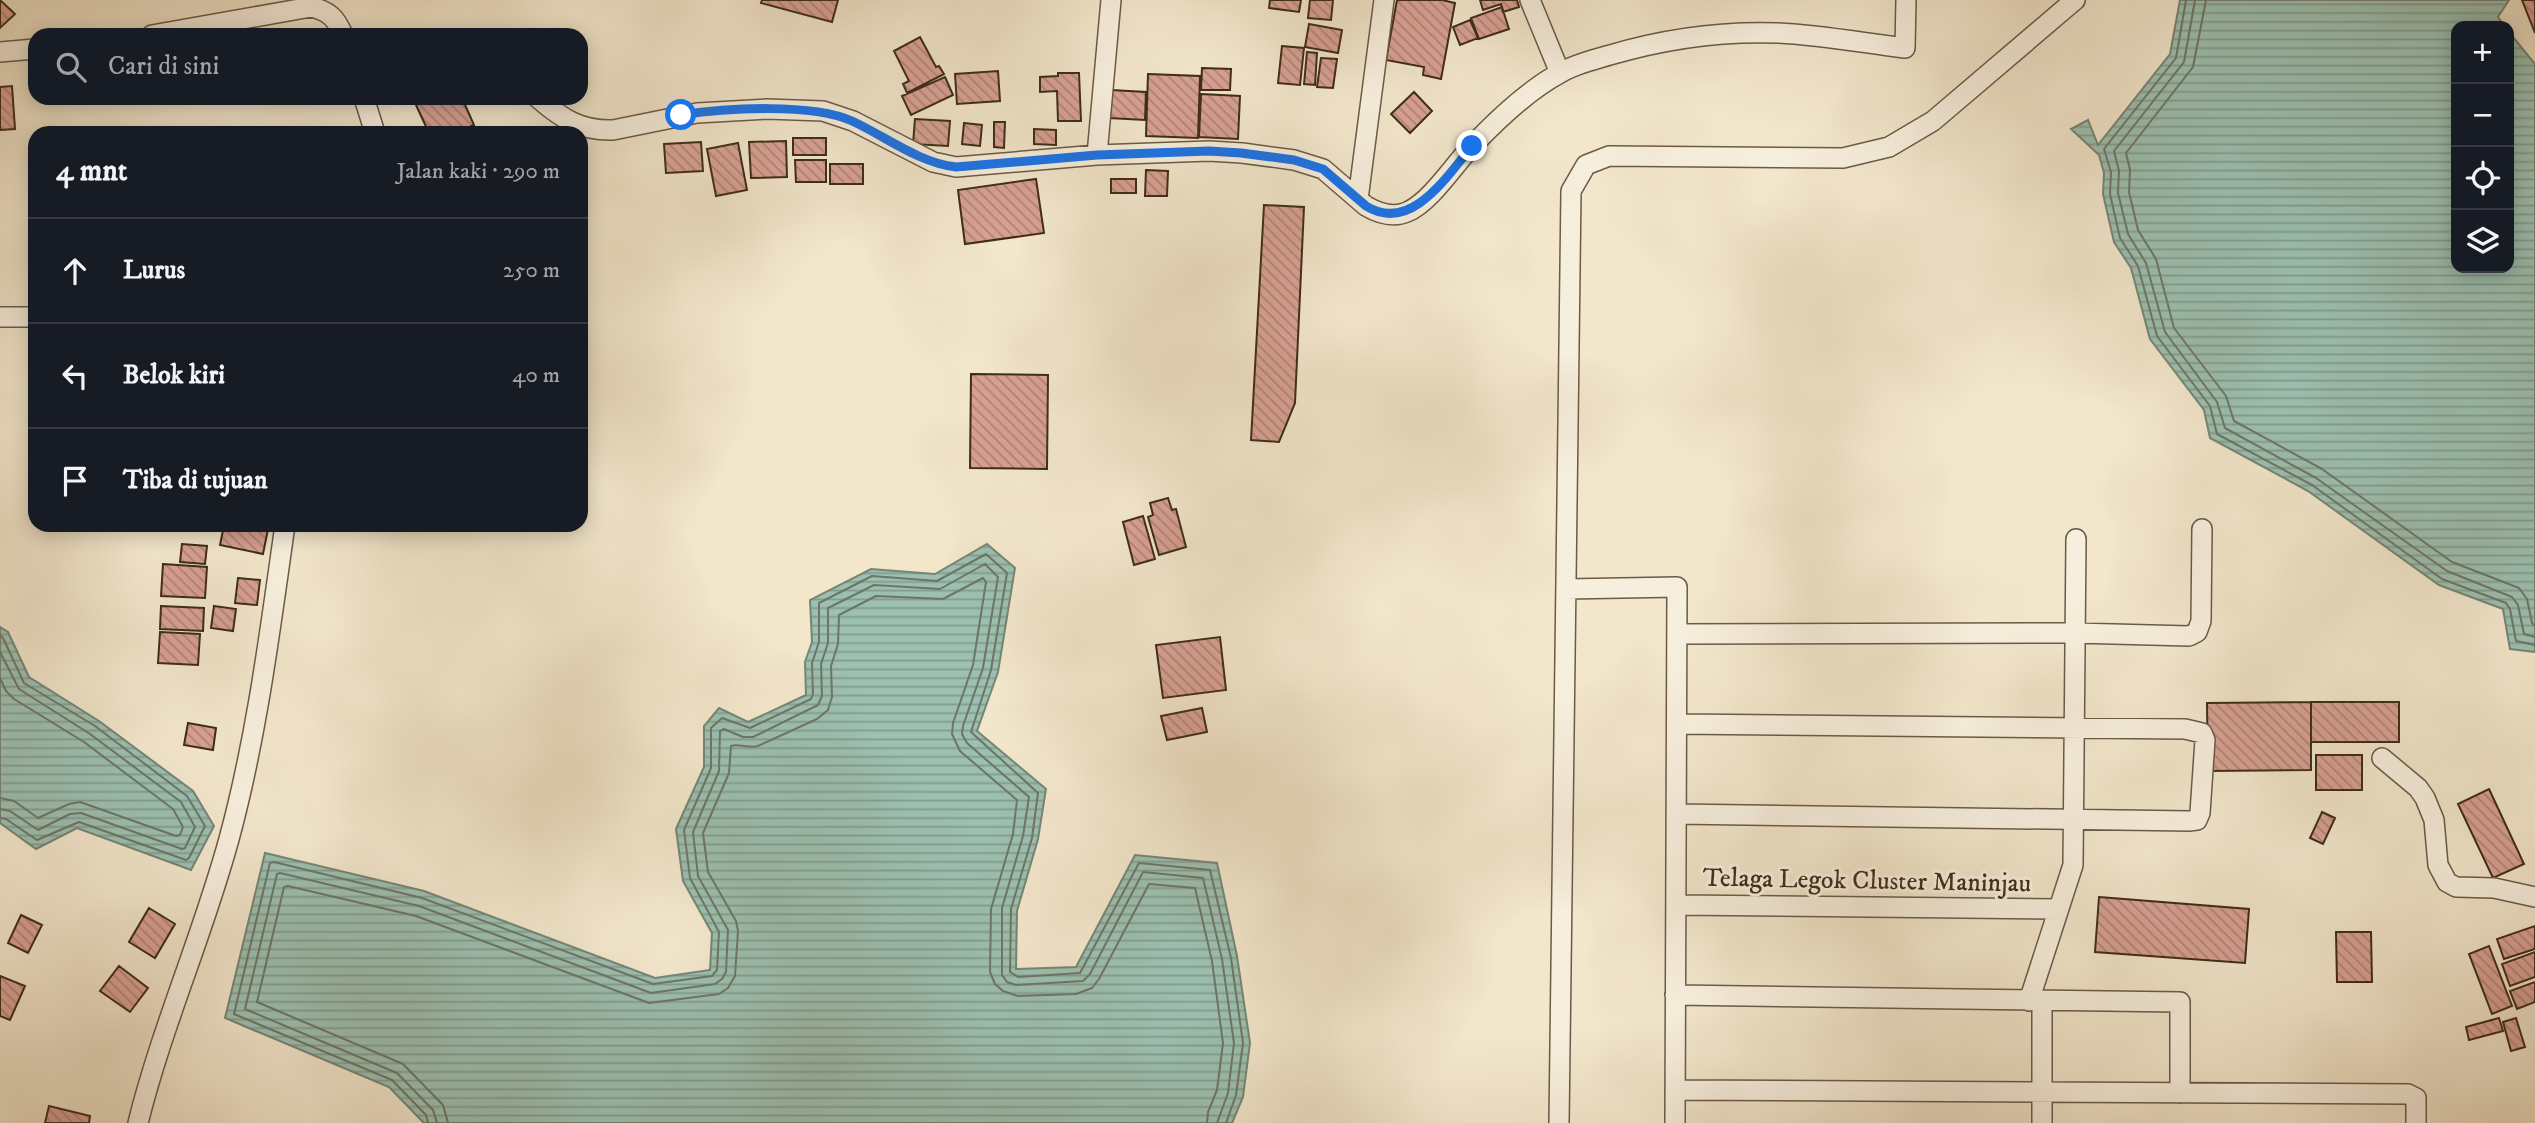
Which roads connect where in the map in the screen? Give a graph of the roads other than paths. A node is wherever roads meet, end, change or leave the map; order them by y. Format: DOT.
graph roads {
  1 [pos="1111,0"];
  2 [pos="1384,0"];
  3 [pos="1530,0"];
  4 [pos="1906,0"];
  5 [pos="2075,0"];
  6 [pos="192,28"];
  7 [pos="340,28"];
  8 [pos="28,50"];
  9 [pos="0,52"];
  10 [pos="1560,73"];
  11 [pos="366,105"];
  12 [pos="546,105"];
  13 [pos="372,126"];
  14 [pos="582,126"];
  15 [pos="588,127"];
  16 [pos="1097,155"];
  17 [pos="1358,199"];
  18 [pos="0,317"];
  19 [pos="28,317"];
  20 [pos="2202,529"];
  21 [pos="284,532"];
  22 [pos="2076,539"];
  23 [pos="1566,589"];
  24 [pos="2075,633"];
  25 [pos="1678,634"];
  26 [pos="1677,724"];
  27 [pos="2074,728"];
  28 [pos="2382,758"];
  29 [pos="1677,814"];
  30 [pos="2073,819"];
  31 [pos="2535,897"];
  32 [pos="1676,905"];
  33 [pos="2058,909"];
  34 [pos="1675,995"];
  35 [pos="2035,1001"];
  36 [pos="1675,1090"];
  37 [pos="2041,1092"];
  38 [pos="2180,1093"];
  39 [pos="138,1123"];
  40 [pos="1559,1123"];
  41 [pos="1675,1123"];
  42 [pos="2042,1123"];
  43 [pos="2416,1123"];
  1 -- 16 [label="street"];
  2 -- 17 [label="street"];
  3 -- 10 [label="street"];
  4 -- 10 [label="street"];
  5 -- 23 [label="street"];
  6 -- 7 [label="street"];
  8 -- 9 [label="street"];
  10 -- 17 [label="street"];
  11 -- 13 [label="street"];
  12 -- 14 [label="street"];
  15 -- 16 [label="street"];
  16 -- 17 [label="street"];
  18 -- 19 [label="street"];
  20 -- 24 [label="street"];
  21 -- 39 [label="street"];
  22 -- 24 [label="street"];
  23 -- 25 [label="street"];
  23 -- 40 [label="street"];
  24 -- 25 [label="street"];
  24 -- 27 [label="street"];
  25 -- 26 [label="street"];
  26 -- 27 [label="street"];
  26 -- 29 [label="street"];
  27 -- 30 [label="street"];
  27 -- 30 [label="street"];
  28 -- 31 [label="street"];
  29 -- 30 [label="street"];
  29 -- 32 [label="street"];
  30 -- 33 [label="street"];
  32 -- 33 [label="street, Telaga Legok Cluster Maninjau"];
  32 -- 34 [label="street"];
  33 -- 35 [label="street"];
  34 -- 35 [label="street"];
  34 -- 36 [label="street"];
  35 -- 37 [label="street"];
  35 -- 38 [label="street"];
  36 -- 37 [label="street"];
  36 -- 41 [label="street"];
  37 -- 38 [label="street"];
  37 -- 42 [label="street"];
  38 -- 43 [label="street"];
}
